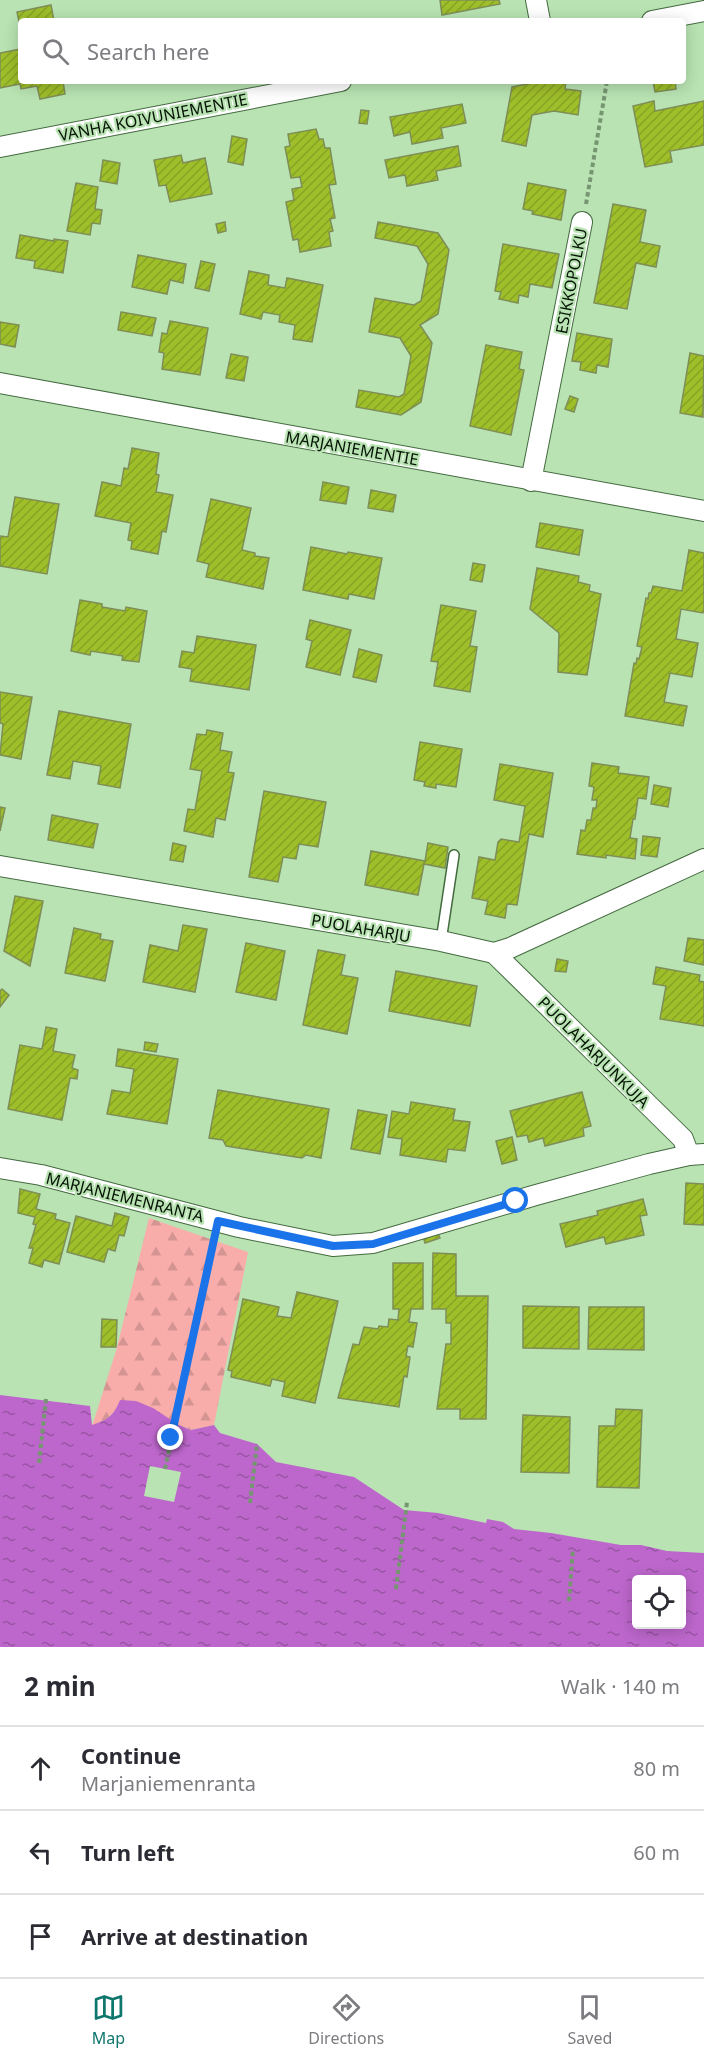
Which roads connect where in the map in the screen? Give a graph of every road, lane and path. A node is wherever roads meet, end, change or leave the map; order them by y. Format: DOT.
graph roads {
  1 [pos="536,0"];
  2 [pos="704,11"];
  3 [pos="539,18"];
  4 [pos="668,18"];
  5 [pos="326,84"];
  6 [pos="606,84"];
  7 [pos="0,147"];
  8 [pos="582,222"];
  9 [pos="0,383"];
  10 [pos="531,481"];
  11 [pos="704,512"];
  12 [pos="454,855"];
  13 [pos="704,859"];
  14 [pos="0,866"];
  15 [pos="441,941"];
  16 [pos="494,953"];
  17 [pos="696,1155"];
  18 [pos="0,1167"];
  19 [pos="218,1221"];
  20 [pos="46,1400"];
  21 [pos="257,1444"];
  22 [pos="39,1463"];
  23 [pos="165,1469"];
  24 [pos="407,1502"];
  25 [pos="250,1503"];
  26 [pos="573,1548"];
  27 [pos="396,1589"];
  28 [pos="570,1601"];
  1 -- 3 [label="street"];
  2 -- 4 [label="street"];
  5 -- 7 [label="street, VANHA KOIVUNIEMENTIE"];
  6 -- 8 [label="path, ESIKKOPOLKU"];
  8 -- 10 [label="street, ESIKKOPOLKU"];
  9 -- 10 [label="street, MARJANIEMENTIE"];
  10 -- 11 [label="street, MARJANIEMENTIE"];
  12 -- 15 [label="lane"];
  13 -- 16 [label="street"];
  14 -- 15 [label="street, PUOLAHARJU"];
  15 -- 16 [label="street, PUOLAHARJU"];
  16 -- 17 [label="street, PUOLAHARJUNKUJA"];
  17 -- 19 [label="street, MARJANIEMENRANTA"];
  18 -- 19 [label="street, MARJANIEMENRANTA"];
  19 -- 23 [label="path"];
  20 -- 22 [label="path"];
  21 -- 25 [label="path"];
  24 -- 27 [label="path"];
  26 -- 28 [label="path"];
}
